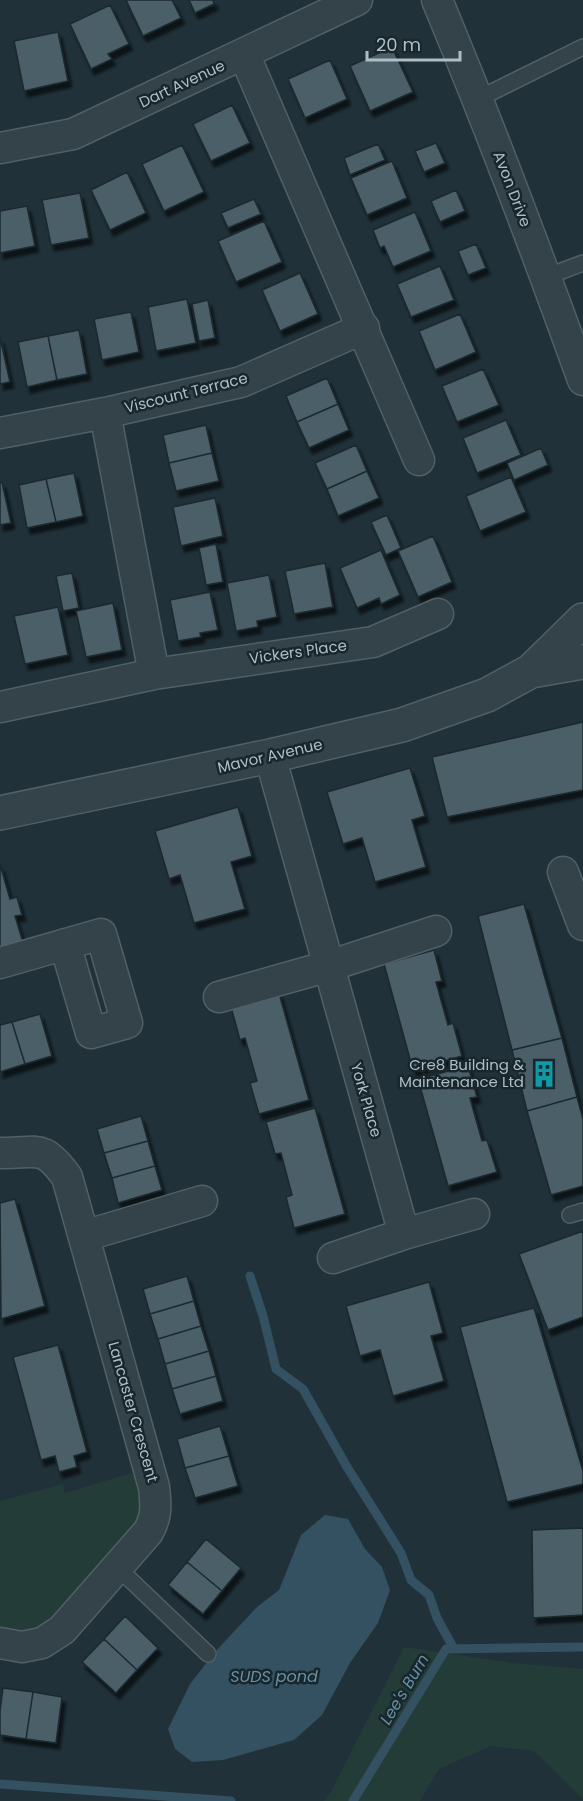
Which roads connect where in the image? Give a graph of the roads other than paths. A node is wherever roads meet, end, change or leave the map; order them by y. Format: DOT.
graph roads {
  1 [pos="357,0"];
  2 [pos="437,0"];
  3 [pos="583,47"];
  4 [pos="244,54"];
  5 [pos="478,99"];
  6 [pos="0,148"];
  7 [pos="583,263"];
  8 [pos="546,277"];
  9 [pos="364,328"];
  10 [pos="583,380"];
  11 [pos="105,413"];
  12 [pos="0,433"];
  13 [pos="419,460"];
  14 [pos="438,614"];
  15 [pos="583,620"];
  16 [pos="583,662"];
  17 [pos="531,671"];
  18 [pos="154,674"];
  19 [pos="0,707"];
  20 [pos="270,756"];
  21 [pos="0,813"];
  22 [pos="563,872"];
  23 [pos="583,925"];
  24 [pos="436,931"];
  25 [pos="65,944"];
  26 [pos="0,963"];
  27 [pos="328,966"];
  28 [pos="219,997"];
  29 [pos="0,1153"];
  30 [pos="202,1201"];
  31 [pos="474,1214"];
  32 [pos="404,1234"];
  33 [pos="84,1236"];
  34 [pos="333,1258"];
  35 [pos="117,1567"];
  36 [pos="0,1643"];
  37 [pos="208,1654"];
  1 -- 4 [label="street, Dart Avenue"];
  2 -- 5 [label="street, Avon Drive"];
  3 -- 5 [label="lane"];
  4 -- 6 [label="street, Dart Avenue"];
  4 -- 9 [label="street"];
  5 -- 8 [label="street, Avon Drive"];
  7 -- 8 [label="lane"];
  8 -- 10 [label="street, Avon Drive"];
  9 -- 11 [label="street, Viscount Terrace"];
  9 -- 13 [label="street"];
  11 -- 12 [label="street, Viscount Terrace"];
  11 -- 18 [label="street"];
  14 -- 18 [label="street, Vickers Place"];
  15 -- 17 [label="street, Mavor Avenue"];
  16 -- 17 [label="street, Mavor Avenue"];
  17 -- 20 [label="street, Mavor Avenue"];
  18 -- 19 [label="street, Vickers Place"];
  20 -- 21 [label="street, Mavor Avenue"];
  20 -- 27 [label="street, York Place"];
  22 -- 23 [label="street"];
  24 -- 27 [label="street"];
  25 -- 26 [label="street"];
  27 -- 28 [label="street"];
  27 -- 32 [label="street, York Place"];
  29 -- 33 [label="street, Lancaster Crescent"];
  30 -- 33 [label="street"];
  31 -- 32 [label="street"];
  32 -- 34 [label="street"];
  33 -- 35 [label="street, Lancaster Crescent"];
  35 -- 36 [label="street, Lancaster Crescent"];
  35 -- 37 [label="lane"];
}
